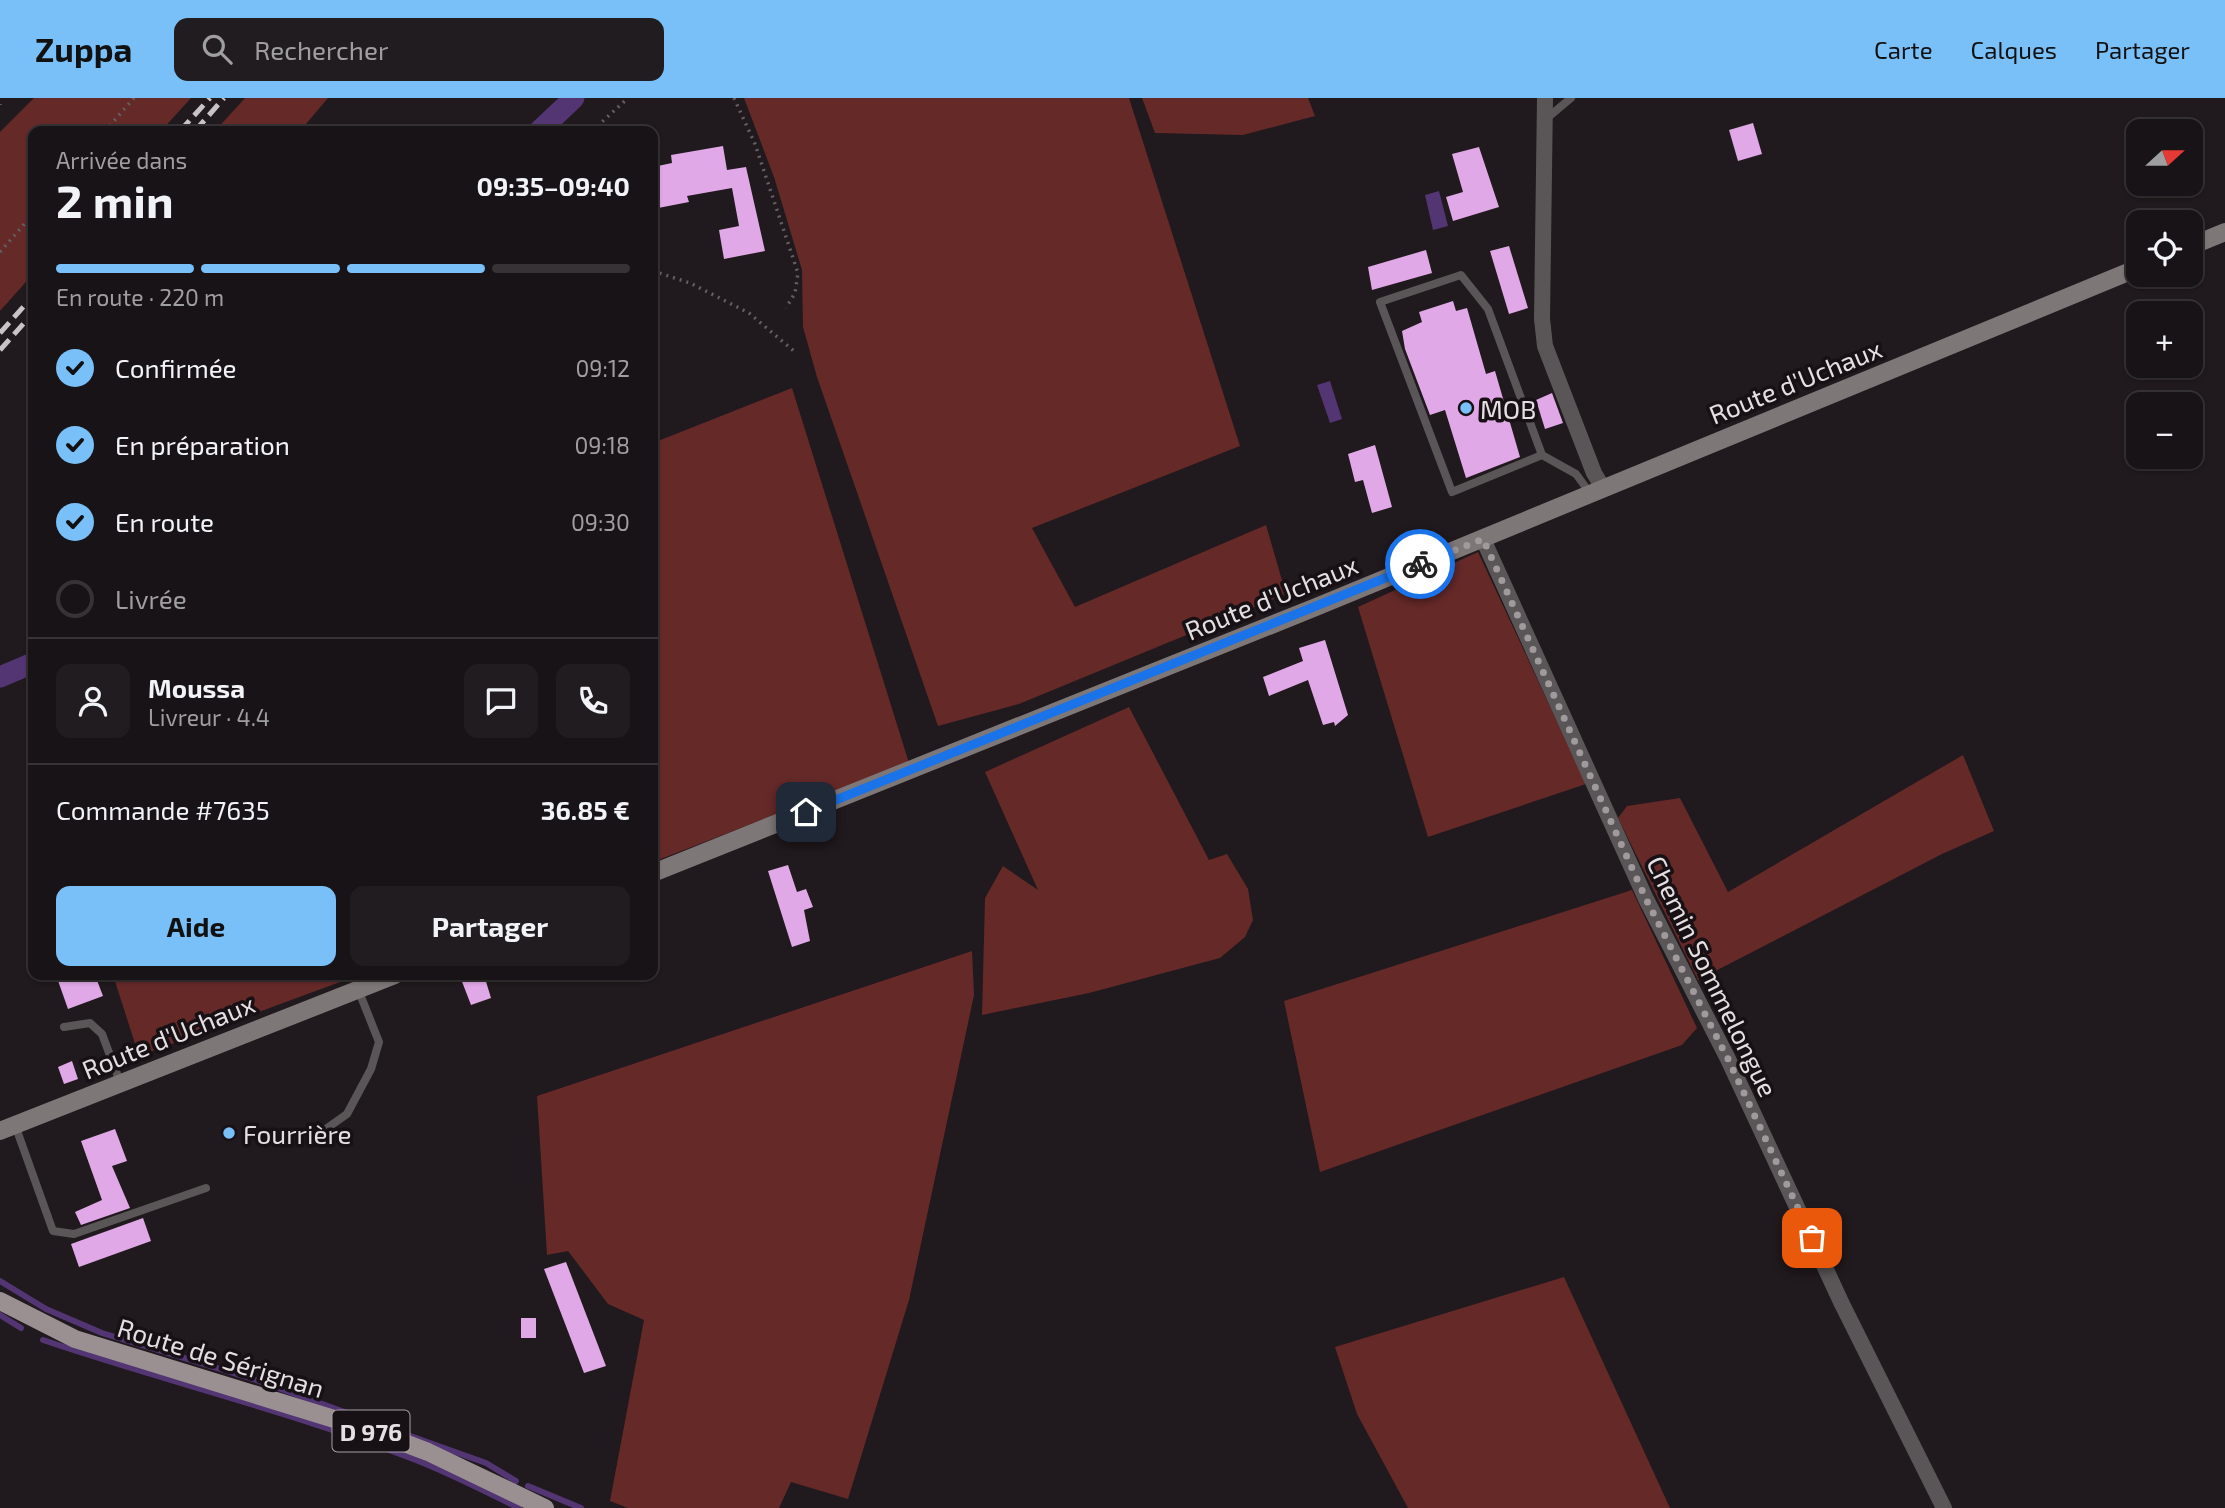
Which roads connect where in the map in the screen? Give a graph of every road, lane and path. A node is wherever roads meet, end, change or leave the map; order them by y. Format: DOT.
graph roads {
  1 [pos="134,98"];
  2 [pos="628,98"];
  3 [pos="734,98"];
  4 [pos="1545,98"];
  5 [pos="1571,98"];
  6 [pos="1545,120"];
  7 [pos="109,126"];
  8 [pos="597,126"];
  9 [pos="28,220"];
  10 [pos="2225,232"];
  11 [pos="2203,241"];
  12 [pos="0,252"];
  13 [pos="658,273"];
  14 [pos="2126,273"];
  15 [pos="786,308"];
  16 [pos="795,352"];
  17 [pos="1542,456"];
  18 [pos="1597,490"];
  19 [pos="1483,539"];
  20 [pos="658,871"];
  21 [pos="382,980"];
  22 [pos="358,989"];
  23 [pos="64,1027"];
  24 [pos="120,1082"];
  25 [pos="7,1128"];
  26 [pos="323,1131"];
  27 [pos="206,1188"];
  28 [pos="0,1301"];
  29 [pos="545,1508"];
  30 [pos="1944,1508"];
  1 -- 7 [label="path"];
  2 -- 8 [label="path"];
  3 -- 15 [label="path"];
  4 -- 6 [label="street"];
  5 -- 6 [label="lane"];
  6 -- 18 [label="street"];
  9 -- 12 [label="path"];
  10 -- 11 [label="main road"];
  13 -- 16 [label="path"];
  14 -- 18 [label="main road, Route d'Uchaux"];
  17 -- 17 [label="lane"];
  17 -- 18 [label="lane"];
  18 -- 19 [label="main road, Route d'Uchaux"];
  19 -- 20 [label="main road, Route d'Uchaux"];
  19 -- 30 [label="street, Chemin Sommelongue"];
  21 -- 22 [label="main road, Route d'Uchaux"];
  22 -- 24 [label="main road, Route d'Uchaux"];
  22 -- 26 [label="lane"];
  23 -- 24 [label="lane"];
  24 -- 25 [label="main road, Route d'Uchaux"];
  25 -- 27 [label="lane"];
  28 -- 29 [label="main road, Route de Sérignan / D 976"];
}
